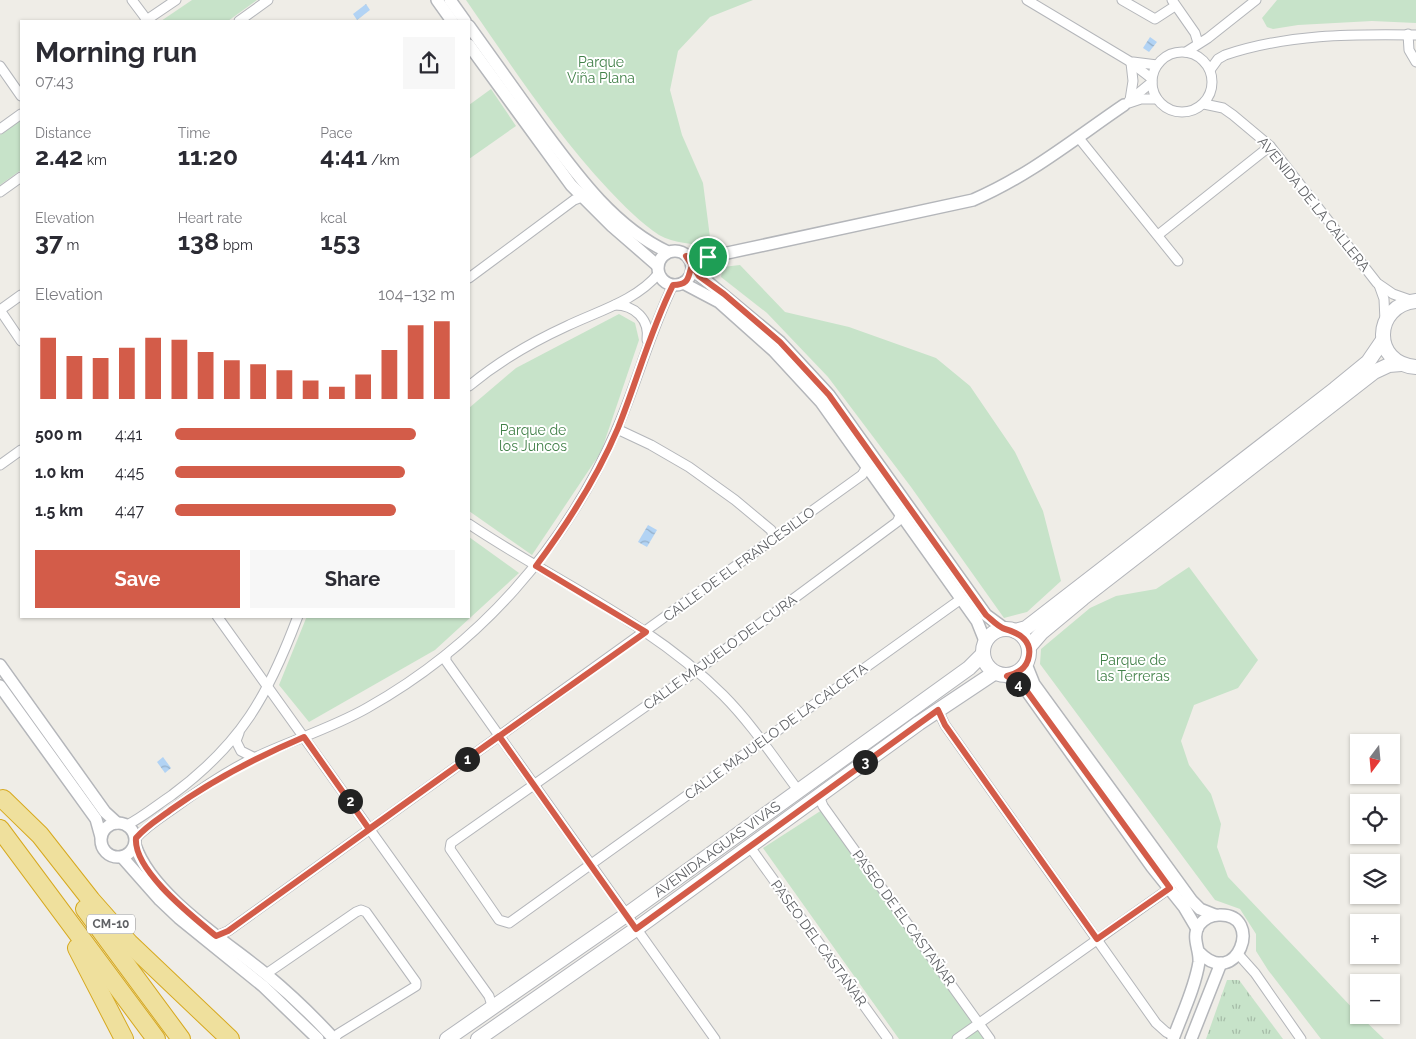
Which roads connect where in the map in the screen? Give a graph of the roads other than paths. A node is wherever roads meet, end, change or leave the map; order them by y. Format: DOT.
graph roads {
  1 [pos="132,0"];
  2 [pos="176,0"];
  3 [pos="268,0"];
  4 [pos="437,0"];
  5 [pos="450,0"];
  6 [pos="1027,0"];
  7 [pos="1122,0"];
  8 [pos="1256,0"];
  9 [pos="1174,3"];
  10 [pos="145,20"];
  11 [pos="147,20"];
  12 [pos="240,20"];
  13 [pos="451,20"];
  14 [pos="464,20"];
  15 [pos="470,27"];
  16 [pos="1412,35"];
  17 [pos="1208,38"];
  18 [pos="1198,43"];
  19 [pos="470,45"];
  20 [pos="1186,52"];
  21 [pos="1200,56"];
  22 [pos="1130,62"];
  23 [pos="1416,62"];
  24 [pos="1157,65"];
  25 [pos="0,66"];
  26 [pos="1210,70"];
  27 [pos="1152,80"];
  28 [pos="1211,91"];
  29 [pos="20,95"];
  30 [pos="1157,99"];
  31 [pos="1127,102"];
  32 [pos="1204,104"];
  33 [pos="1223,108"];
  34 [pos="20,115"];
  35 [pos="0,129"];
  36 [pos="1078,137"];
  37 [pos="1270,146"];
  38 [pos="20,178"];
  39 [pos="0,192"];
  40 [pos="582,197"];
  41 [pos="1158,235"];
  42 [pos="668,252"];
  43 [pos="1178,261"];
  44 [pos="690,263"];
  45 [pos="658,270"];
  46 [pos="470,277"];
  47 [pos="678,284"];
  48 [pos="1379,285"];
  49 [pos="20,296"];
  50 [pos="1414,301"];
  51 [pos="614,305"];
  52 [pos="0,310"];
  53 [pos="1384,322"];
  54 [pos="20,340"];
  55 [pos="1383,340"];
  56 [pos="646,350"];
  57 [pos="1401,364"];
  58 [pos="1416,367"];
  59 [pos="470,385"];
  60 [pos="617,429"];
  61 [pos="1271,445"];
  62 [pos="20,451"];
  63 [pos="0,465"];
  64 [pos="867,467"];
  65 [pos="901,514"];
  66 [pos="470,525"];
  67 [pos="774,538"];
  68 [pos="536,566"];
  69 [pos="1080,594"];
  70 [pos="961,599"];
  71 [pos="218,618"];
  72 [pos="297,618"];
  73 [pos="1010,630"];
  74 [pos="646,632"];
  75 [pos="985,641"];
  76 [pos="1028,647"];
  77 [pos="446,655"];
  78 [pos="982,655"];
  79 [pos="1026,664"];
  80 [pos="0,665"];
  81 [pos="696,671"];
  82 [pos="1001,674"];
  83 [pos="0,686"];
  84 [pos="268,687"];
  85 [pos="938,710"];
  86 [pos="239,733"];
  87 [pos="499,736"];
  88 [pos="304,737"];
  89 [pos="762,741"];
  90 [pos="255,758"];
  91 [pos="533,784"];
  92 [pos="798,790"];
  93 [pos="819,796"];
  94 [pos="2,797"];
  95 [pos="122,824"];
  96 [pos="0,829"];
  97 [pos="369,829"];
  98 [pos="101,837"];
  99 [pos="0,840"];
  100 [pos="136,842"];
  101 [pos="750,847"];
  102 [pos="122,857"];
  103 [pos="590,864"];
  104 [pos="1170,888"];
  105 [pos="626,915"];
  106 [pos="1215,915"];
  107 [pos="636,929"];
  108 [pos="1197,929"];
  109 [pos="216,936"];
  110 [pos="1097,939"];
  111 [pos="1199,952"];
  112 [pos="1238,954"];
  113 [pos="1221,963"];
  114 [pos="266,974"];
  115 [pos="493,1009"];
  116 [pos="979,1023"];
  117 [pos="1174,1037"];
  118 [pos="124,1039"];
  119 [pos="156,1039"];
  120 [pos="181,1039"];
  121 [pos="230,1039"];
  122 [pos="318,1039"];
  123 [pos="334,1039"];
  124 [pos="447,1039"];
  125 [pos="478,1039"];
  126 [pos="715,1039"];
  127 [pos="888,1039"];
  128 [pos="957,1039"];
  129 [pos="990,1039"];
  130 [pos="1191,1039"];
  131 [pos="1301,1039"];
  1 -- 10 [label="street"];
  2 -- 11 [label="street"];
  3 -- 12 [label="street"];
  4 -- 13 [label="street"];
  5 -- 14 [label="street"];
  6 -- 22 [label="street"];
  7 -- 9 [label="street"];
  8 -- 17 [label="street"];
  9 -- 18 [label="street"];
  15 -- 42 [label="street"];
  16 -- 23 [label="street"];
  16 -- 26 [label="street"];
  17 -- 18 [label="street"];
  17 -- 21 [label="street"];
  18 -- 20 [label="street"];
  19 -- 40 [label="street"];
  20 -- 21 [label="street"];
  20 -- 24 [label="street"];
  21 -- 26 [label="street"];
  22 -- 24 [label="street"];
  22 -- 27 [label="street"];
  22 -- 31 [label="street"];
  24 -- 27 [label="street"];
  25 -- 29 [label="street"];
  26 -- 28 [label="street"];
  27 -- 30 [label="street"];
  27 -- 31 [label="street"];
  28 -- 32 [label="street"];
  28 -- 33 [label="street, AVENIDA DE LA CALLERA"];
  30 -- 31 [label="street"];
  30 -- 32 [label="street"];
  31 -- 36 [label="street"];
  32 -- 33 [label="street, AVENIDA DE LA CALLERA"];
  33 -- 37 [label="street, AVENIDA DE LA CALLERA"];
  34 -- 35 [label="street"];
  36 -- 41 [label="street"];
  36 -- 44 [label="street"];
  37 -- 41 [label="street"];
  37 -- 48 [label="street, AVENIDA DE LA CALLERA"];
  38 -- 39 [label="street"];
  40 -- 45 [label="street"];
  40 -- 46 [label="street"];
  41 -- 43 [label="street"];
  42 -- 44 [label="street"];
  42 -- 45 [label="street"];
  44 -- 47 [label="street"];
  44 -- 73 [label="street"];
  45 -- 47 [label="street"];
  45 -- 51 [label="street"];
  47 -- 56 [label="street"];
  47 -- 64 [label="street"];
  48 -- 50 [label="street, AVENIDA DE LA CALLERA"];
  48 -- 53 [label="street, AVENIDA DE LA CALLERA"];
  49 -- 52 [label="street"];
  50 -- 53 [label="main road"];
  51 -- 56 [label="street"];
  51 -- 59 [label="street"];
  52 -- 54 [label="street"];
  53 -- 55 [label="main road"];
  55 -- 57 [label="main road"];
  55 -- 61 [label="main road"];
  56 -- 60 [label="street"];
  57 -- 58 [label="main road"];
  57 -- 61 [label="main road"];
  60 -- 67 [label="street"];
  60 -- 68 [label="street"];
  61 -- 69 [label="main road"];
  62 -- 63 [label="street"];
  64 -- 65 [label="street"];
  64 -- 67 [label="street, CALLE DE EL FRANCESILLO"];
  65 -- 70 [label="street"];
  65 -- 81 [label="street, CALLE MAJUELO DEL CURA"];
  66 -- 68 [label="street"];
  67 -- 74 [label="street, CALLE DE EL FRANCESILLO"];
  68 -- 74 [label="street"];
  68 -- 77 [label="street"];
  69 -- 73 [label="main road"];
  69 -- 76 [label="main road"];
  70 -- 75 [label="street"];
  70 -- 89 [label="street, CALLE MAJUELO DE LA CALCETA"];
  71 -- 84 [label="street"];
  72 -- 84 [label="street"];
  73 -- 75 [label="main road"];
  73 -- 76 [label="main road"];
  74 -- 81 [label="street"];
  74 -- 87 [label="street, CALLE DE EL FRANCESILLO"];
  75 -- 78 [label="main road"];
  76 -- 79 [label="main road"];
  77 -- 87 [label="street"];
  77 -- 88 [label="street"];
  78 -- 82 [label="main road"];
  78 -- 92 [label="main road, AVENIDA AGUAS VIVAS"];
  79 -- 82 [label="main road"];
  79 -- 106 [label="street"];
  80 -- 95 [label="street"];
  81 -- 89 [label="street"];
  81 -- 91 [label="street, CALLE MAJUELO DEL CURA"];
  82 -- 85 [label="main road, AVENIDA AGUAS VIVAS"];
  82 -- 104 [label="street"];
  83 -- 98 [label="street"];
  84 -- 86 [label="street"];
  84 -- 88 [label="street"];
  85 -- 93 [label="main road, AVENIDA AGUAS VIVAS"];
  85 -- 110 [label="street"];
  86 -- 90 [label="street"];
  86 -- 95 [label="street"];
  87 -- 91 [label="street"];
  87 -- 97 [label="street, CALLE DE EL FRANCESILLO"];
  88 -- 90 [label="street"];
  88 -- 97 [label="street"];
  89 -- 92 [label="street"];
  89 -- 103 [label="street, CALLE MAJUELO DE LA CALCETA"];
  90 -- 100 [label="street"];
  91 -- 103 [label="street"];
  91 -- 103 [label="street, CALLE MAJUELO DEL CURA"];
  92 -- 105 [label="main road, AVENIDA AGUAS VIVAS"];
  93 -- 101 [label="main road, AVENIDA AGUAS VIVAS"];
  93 -- 116 [label="street, PASEO DE EL CASTAÑAR"];
  94 -- 120 [label="highway, CM-10"];
  94 -- 121 [label="highway, CM-10"];
  95 -- 98 [label="street"];
  95 -- 100 [label="street"];
  96 -- 119 [label="highway, CM-10"];
  97 -- 109 [label="street, CALLE DE EL FRANCESILLO"];
  97 -- 115 [label="street"];
  98 -- 102 [label="street"];
  99 -- 118 [label="highway, CM-10"];
  100 -- 102 [label="street"];
  100 -- 109 [label="street"];
  101 -- 107 [label="main road, AVENIDA AGUAS VIVAS"];
  101 -- 127 [label="street, PASEO DEL CASTAÑAR"];
  102 -- 122 [label="street"];
  103 -- 105 [label="street"];
  104 -- 108 [label="street"];
  104 -- 110 [label="street"];
  105 -- 107 [label="street"];
  105 -- 115 [label="main road, AVENIDA AGUAS VIVAS"];
  106 -- 108 [label="street"];
  106 -- 112 [label="street"];
  107 -- 125 [label="main road, AVENIDA AGUAS VIVAS"];
  107 -- 126 [label="street"];
  108 -- 111 [label="street"];
  109 -- 114 [label="street"];
  110 -- 116 [label="street"];
  110 -- 117 [label="street"];
  111 -- 113 [label="street"];
  111 -- 117 [label="street"];
  112 -- 113 [label="street"];
  112 -- 131 [label="street"];
  113 -- 130 [label="street"];
  114 -- 123 [label="street"];
  114 -- 123 [label="street"];
  115 -- 124 [label="main road, AVENIDA AGUAS VIVAS"];
  116 -- 128 [label="street"];
  116 -- 129 [label="street, PASEO DE EL CASTAÑAR"];
}
